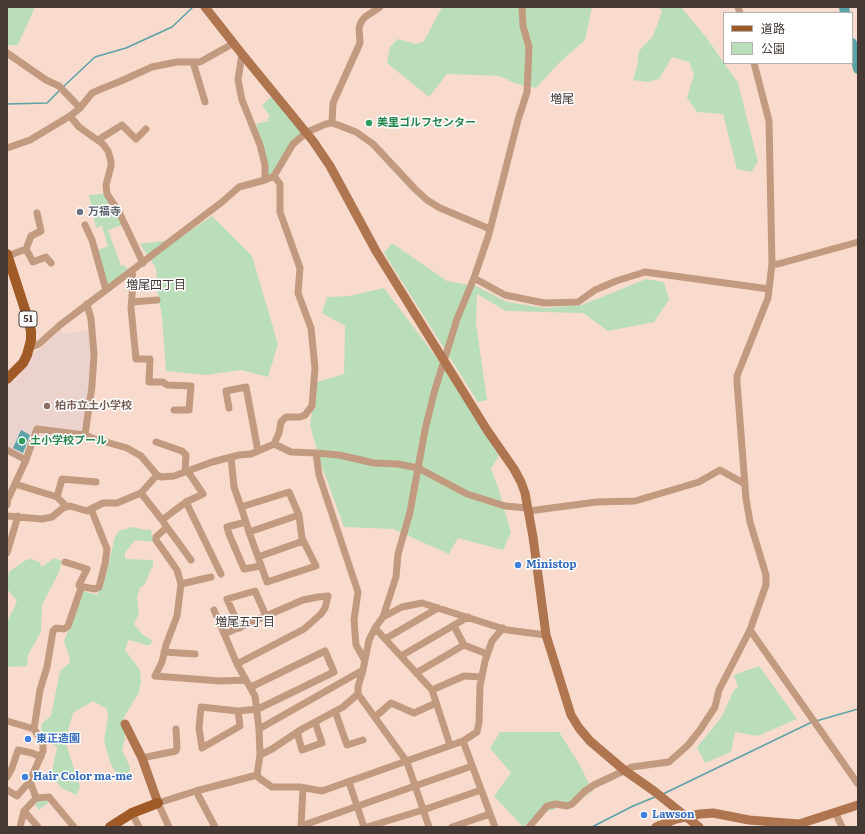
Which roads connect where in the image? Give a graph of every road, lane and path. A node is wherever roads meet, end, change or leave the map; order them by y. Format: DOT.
graph roads {
  1 [pos="205,7"];
  2 [pos="380,7"];
  3 [pos="522,7"];
  4 [pos="234,43"];
  5 [pos="7,52"];
  6 [pos="242,54"];
  7 [pos="193,62"];
  8 [pos="754,64"];
  9 [pos="205,102"];
  10 [pos="80,108"];
  11 [pos="70,116"];
  12 [pos="332,123"];
  13 [pos="146,129"];
  14 [pos="307,132"];
  15 [pos="98,140"];
  16 [pos="7,148"];
  17 [pos="274,176"];
  18 [pos="265,180"];
  19 [pos="37,213"];
  20 [pos="85,225"];
  21 [pos="490,229"];
  22 [pos="858,242"];
  23 [pos="26,249"];
  24 [pos="7,255"];
  25 [pos="51,263"];
  26 [pos="143,263"];
  27 [pos="772,264"];
  28 [pos="132,271"];
  29 [pos="474,278"];
  30 [pos="769,289"];
  31 [pos="106,290"];
  32 [pos="157,300"];
  33 [pos="132,302"];
  34 [pos="86,304"];
  35 [pos="29,348"];
  36 [pos="444,360"];
  37 [pos="7,379"];
  38 [pos="229,408"];
  39 [pos="174,410"];
  40 [pos="85,435"];
  41 [pos="156,442"];
  42 [pos="274,444"];
  43 [pos="7,450"];
  44 [pos="258,451"];
  45 [pos="316,453"];
  46 [pos="231,457"];
  47 [pos="26,460"];
  48 [pos="418,468"];
  49 [pos="186,471"];
  50 [pos="157,475"];
  51 [pos="96,482"];
  52 [pos="15,484"];
  53 [pos="745,484"];
  54 [pos="141,493"];
  55 [pos="57,497"];
  56 [pos="186,502"];
  57 [pos="7,504"];
  58 [pos="66,506"];
  59 [pos="241,507"];
  60 [pos="91,509"];
  61 [pos="528,510"];
  62 [pos="7,511"];
  63 [pos="299,515"];
  64 [pos="7,516"];
  65 [pos="18,516"];
  66 [pos="246,522"];
  67 [pos="164,524"];
  68 [pos="249,532"];
  69 [pos="303,541"];
  70 [pos="7,553"];
  71 [pos="258,557"];
  72 [pos="191,560"];
  73 [pos="65,562"];
  74 [pos="261,566"];
  75 [pos="221,574"];
  76 [pos="212,577"];
  77 [pos="181,584"];
  78 [pos="80,588"];
  79 [pos="438,608"];
  80 [pos="214,610"];
  81 [pos="266,616"];
  82 [pos="383,617"];
  83 [pos="468,617"];
  84 [pos="454,626"];
  85 [pos="240,628"];
  86 [pos="374,628"];
  87 [pos="503,628"];
  88 [pos="750,630"];
  89 [pos="224,634"];
  90 [pos="546,634"];
  91 [pos="385,639"];
  92 [pos="464,645"];
  93 [pos="164,652"];
  94 [pos="195,654"];
  95 [pos="488,654"];
  96 [pos="401,656"];
  97 [pos="364,660"];
  98 [pos="237,664"];
  99 [pos="363,670"];
  100 [pos="416,673"];
  101 [pos="482,676"];
  102 [pos="245,680"];
  103 [pos="251,688"];
  104 [pos="432,690"];
  105 [pos="358,694"];
  106 [pos="436,703"];
  107 [pos="258,709"];
  108 [pos="238,711"];
  109 [pos="335,711"];
  110 [pos="375,717"];
  111 [pos="7,721"];
  112 [pos="314,722"];
  113 [pos="125,724"];
  114 [pos="34,729"];
  115 [pos="176,729"];
  116 [pos="260,729"];
  117 [pos="297,732"];
  118 [pos="363,740"];
  119 [pos="463,741"];
  120 [pos="450,745"];
  121 [pos="260,755"];
  122 [pos="41,757"];
  123 [pos="142,758"];
  124 [pos="407,762"];
  125 [pos="472,766"];
  126 [pos="624,770"];
  127 [pos="257,775"];
  128 [pos="7,777"];
  129 [pos="30,781"];
  130 [pos="349,782"];
  131 [pos="858,784"];
  132 [pos="416,786"];
  133 [pos="303,788"];
  134 [pos="7,790"];
  135 [pos="481,790"];
  136 [pos="196,791"];
  137 [pos="36,798"];
  138 [pos="158,803"];
  139 [pos="357,805"];
  140 [pos="858,805"];
  141 [pos="24,810"];
  142 [pos="423,810"];
  143 [pos="835,812"];
  144 [pos="132,813"];
  145 [pos="490,814"];
  146 [pos="686,817"];
  147 [pos="301,826"];
  148 [pos="660,826"];
  149 [pos="20,827"];
  150 [pos="38,827"];
  151 [pos="74,827"];
  152 [pos="111,827"];
  153 [pos="139,827"];
  154 [pos="169,827"];
  155 [pos="215,827"];
  156 [pos="365,827"];
  157 [pos="429,827"];
  158 [pos="452,827"];
  159 [pos="494,827"];
  160 [pos="529,827"];
  161 [pos="699,827"];
  162 [pos="842,827"];
  1 -- 4 [label="street"];
  2 -- 12 [label="street"];
  3 -- 21 [label="street"];
  4 -- 6 [label="street"];
  4 -- 7 [label="street"];
  5 -- 10 [label="street"];
  6 -- 14 [label="street"];
  6 -- 18 [label="street"];
  7 -- 9 [label="street"];
  7 -- 10 [label="street"];
  8 -- 27 [label="street"];
  10 -- 11 [label="street"];
  11 -- 15 [label="street"];
  11 -- 16 [label="street"];
  12 -- 14 [label="street"];
  12 -- 21 [label="street"];
  13 -- 15 [label="street"];
  14 -- 17 [label="street"];
  14 -- 36 [label="street"];
  15 -- 26 [label="street"];
  17 -- 18 [label="street"];
  17 -- 42 [label="street"];
  18 -- 26 [label="street"];
  19 -- 23 [label="street"];
  20 -- 31 [label="street"];
  21 -- 29 [label="street"];
  22 -- 27 [label="street"];
  23 -- 24 [label="street"];
  23 -- 25 [label="street"];
  24 -- 35 [label="main road, 51"];
  26 -- 28 [label="street"];
  27 -- 30 [label="street"];
  28 -- 31 [label="street"];
  28 -- 33 [label="street"];
  29 -- 30 [label="street"];
  29 -- 36 [label="street"];
  30 -- 53 [label="street"];
  31 -- 34 [label="street"];
  32 -- 33 [label="street"];
  33 -- 39 [label="street"];
  34 -- 35 [label="street"];
  34 -- 40 [label="street"];
  35 -- 37 [label="main road, 51"];
  36 -- 48 [label="street"];
  36 -- 61 [label="street"];
  38 -- 44 [label="street"];
  40 -- 47 [label="street"];
  40 -- 50 [label="street"];
  41 -- 49 [label="street"];
  42 -- 44 [label="street"];
  42 -- 45 [label="street"];
  43 -- 47 [label="street"];
  44 -- 46 [label="street"];
  45 -- 48 [label="street"];
  45 -- 97 [label="street"];
  46 -- 49 [label="street"];
  46 -- 59 [label="street"];
  47 -- 52 [label="street"];
  48 -- 61 [label="street"];
  48 -- 82 [label="street"];
  49 -- 50 [label="street"];
  49 -- 56 [label="street"];
  50 -- 54 [label="street"];
  51 -- 55 [label="street"];
  52 -- 55 [label="street"];
  52 -- 57 [label="street"];
  53 -- 61 [label="street"];
  53 -- 88 [label="street"];
  54 -- 60 [label="street"];
  54 -- 67 [label="street"];
  55 -- 58 [label="street"];
  56 -- 67 [label="street"];
  56 -- 75 [label="street"];
  58 -- 60 [label="street"];
  58 -- 65 [label="street"];
  59 -- 63 [label="street"];
  59 -- 66 [label="street"];
  60 -- 78 [label="street"];
  61 -- 90 [label="street"];
  62 -- 64 [label="street"];
  63 -- 68 [label="street"];
  63 -- 69 [label="street"];
  64 -- 65 [label="street"];
  65 -- 70 [label="street"];
  66 -- 68 [label="street"];
  66 -- 74 [label="street"];
  67 -- 72 [label="street"];
  67 -- 77 [label="street"];
  68 -- 71 [label="street"];
  69 -- 71 [label="street"];
  69 -- 74 [label="street"];
  71 -- 74 [label="street"];
  73 -- 78 [label="street"];
  76 -- 77 [label="street"];
  77 -- 93 [label="street"];
  78 -- 114 [label="street"];
  79 -- 82 [label="street"];
  79 -- 83 [label="street"];
  79 -- 91 [label="street"];
  80 -- 89 [label="street"];
  81 -- 85 [label="street"];
  81 -- 85 [label="street"];
  81 -- 98 [label="street"];
  82 -- 86 [label="street"];
  83 -- 84 [label="street"];
  83 -- 87 [label="street"];
  84 -- 92 [label="street"];
  84 -- 96 [label="street"];
  85 -- 89 [label="street"];
  86 -- 91 [label="street"];
  86 -- 97 [label="street"];
  87 -- 90 [label="street"];
  87 -- 95 [label="street"];
  88 -- 126 [label="street"];
  88 -- 131 [label="street"];
  89 -- 98 [label="street"];
  90 -- 126 [label="street"];
  91 -- 96 [label="street"];
  92 -- 95 [label="street"];
  92 -- 100 [label="street"];
  93 -- 94 [label="street"];
  93 -- 102 [label="street"];
  95 -- 101 [label="street"];
  96 -- 100 [label="street"];
  97 -- 99 [label="street"];
  98 -- 102 [label="street"];
  99 -- 105 [label="street"];
  99 -- 116 [label="street"];
  100 -- 104 [label="street"];
  101 -- 104 [label="street"];
  101 -- 119 [label="street"];
  102 -- 103 [label="street"];
  103 -- 107 [label="street"];
  103 -- 107 [label="street"];
  104 -- 106 [label="street"];
  105 -- 109 [label="street"];
  105 -- 110 [label="street"];
  106 -- 110 [label="street"];
  106 -- 120 [label="street"];
  107 -- 108 [label="street"];
  107 -- 116 [label="street"];
  108 -- 108 [label="street"];
  109 -- 112 [label="street"];
  109 -- 118 [label="street"];
  110 -- 124 [label="street"];
  111 -- 114 [label="street"];
  112 -- 117 [label="street"];
  112 -- 117 [label="street"];
  113 -- 123 [label="street"];
  114 -- 122 [label="street"];
  115 -- 123 [label="street"];
  116 -- 121 [label="street"];
  117 -- 121 [label="street"];
  119 -- 120 [label="street"];
  119 -- 125 [label="street"];
  120 -- 124 [label="street"];
  121 -- 127 [label="street"];
  122 -- 128 [label="street"];
  122 -- 129 [label="street"];
  123 -- 138 [label="street"];
  124 -- 130 [label="street"];
  124 -- 132 [label="street"];
  125 -- 132 [label="street"];
  125 -- 135 [label="street"];
  126 -- 146 [label="street"];
  126 -- 160 [label="street"];
  127 -- 133 [label="street"];
  127 -- 136 [label="street"];
  129 -- 134 [label="street"];
  129 -- 137 [label="street"];
  130 -- 133 [label="street"];
  130 -- 139 [label="street"];
  132 -- 139 [label="street"];
  132 -- 142 [label="street"];
  133 -- 147 [label="street"];
  135 -- 142 [label="street"];
  135 -- 145 [label="street"];
  136 -- 138 [label="street"];
  136 -- 155 [label="street"];
  137 -- 141 [label="street"];
  137 -- 151 [label="street"];
  138 -- 144 [label="main road"];
  138 -- 154 [label="street"];
  139 -- 147 [label="street"];
  139 -- 156 [label="street"];
  140 -- 143 [label="street"];
  141 -- 149 [label="street"];
  141 -- 150 [label="street"];
  142 -- 156 [label="street"];
  142 -- 157 [label="street"];
  143 -- 146 [label="street"];
  143 -- 162 [label="street"];
  144 -- 152 [label="main road"];
  144 -- 153 [label="street"];
  145 -- 158 [label="street"];
  145 -- 159 [label="street"];
  146 -- 148 [label="street"];
  146 -- 161 [label="street"];
}
